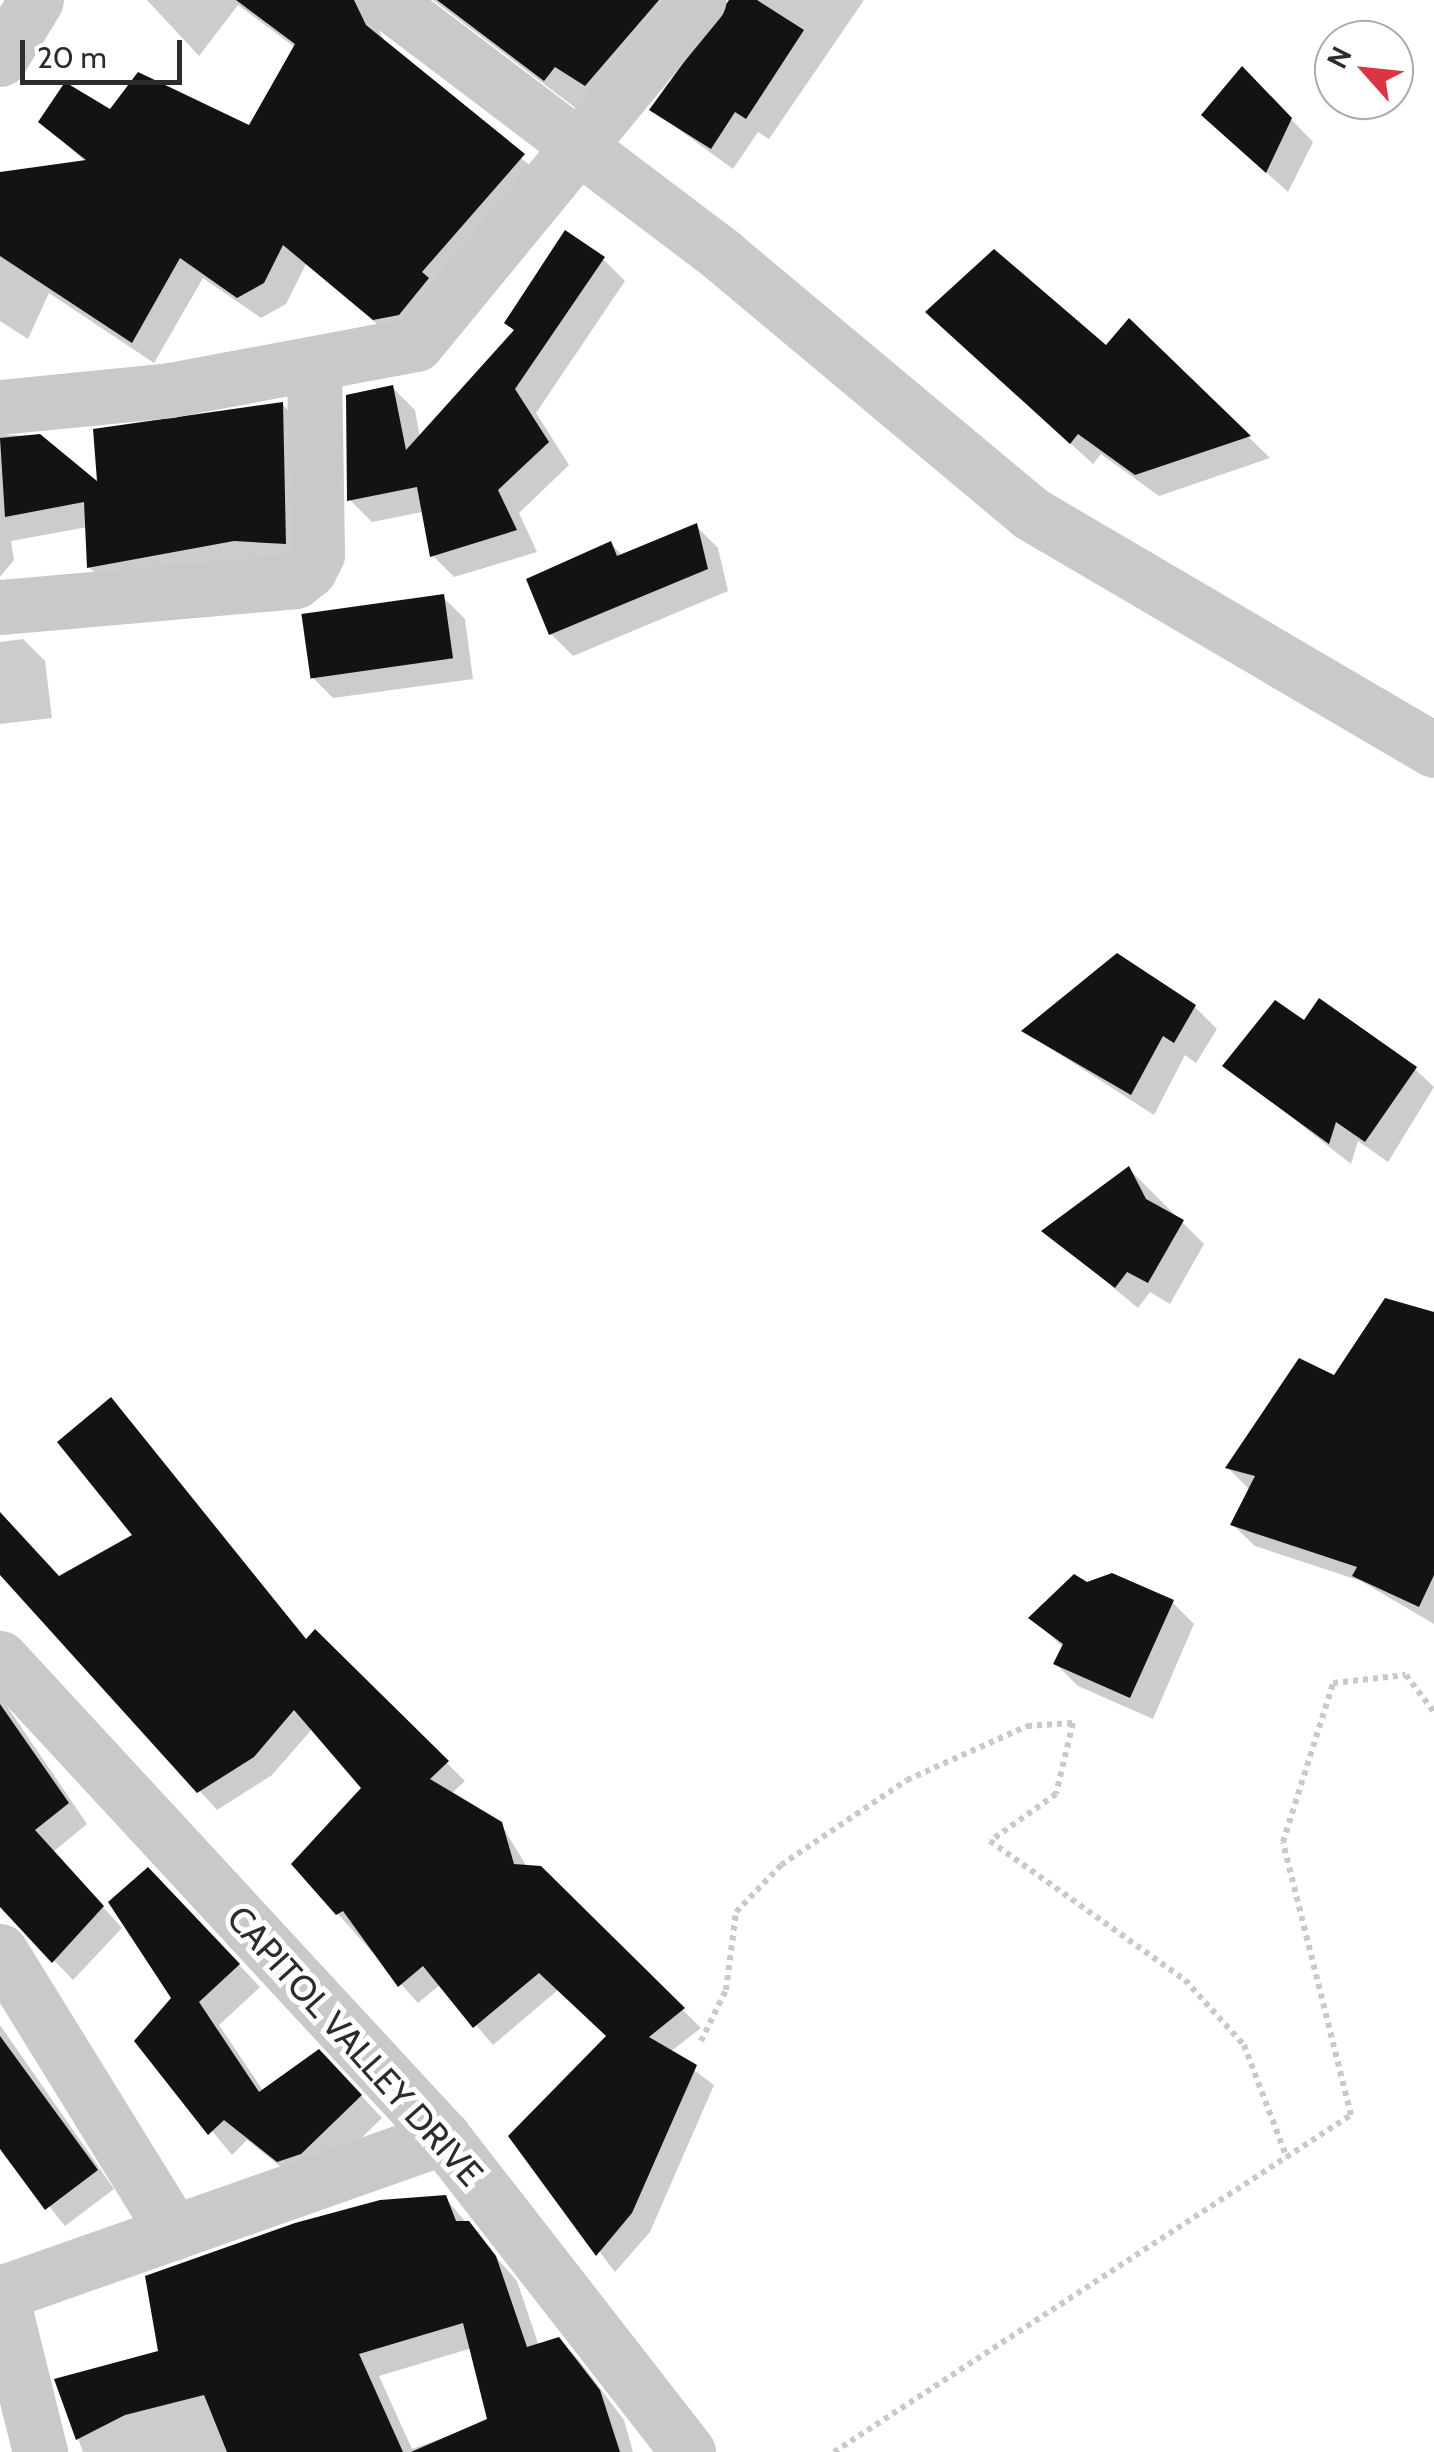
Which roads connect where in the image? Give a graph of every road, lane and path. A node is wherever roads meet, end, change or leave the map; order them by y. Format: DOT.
graph roads {
  1 [pos="36,0"];
  2 [pos="386,0"];
  3 [pos="699,0"];
  4 [pos="0,59"];
  5 [pos="577,154"];
  6 [pos="314,366"];
  7 [pos="0,407"];
  8 [pos="0,607"];
  9 [pos="1434,750"];
  10 [pos="0,1658"];
  11 [pos="1434,1712"];
  12 [pos="0,1951"];
  13 [pos="702,2041"];
  14 [pos="444,2137"];
  15 [pos="1287,2158"];
  16 [pos="174,2234"];
  17 [pos="1,2292"];
  18 [pos="40,2452"];
  19 [pos="688,2452"];
  20 [pos="834,2452"];
  1 -- 4 [label="street"];
  2 -- 5 [label="street"];
  3 -- 5 [label="street"];
  5 -- 6 [label="street"];
  5 -- 9 [label="street"];
  6 -- 7 [label="street"];
  6 -- 8 [label="street"];
  10 -- 14 [label="street, CAPITOL VALLEY DRIVE"];
  11 -- 15 [label="path"];
  12 -- 16 [label="street"];
  13 -- 15 [label="path"];
  14 -- 16 [label="street"];
  14 -- 19 [label="street, CAPITOL VALLEY DRIVE"];
  15 -- 20 [label="path"];
  16 -- 17 [label="street"];
  17 -- 18 [label="street"];
}
